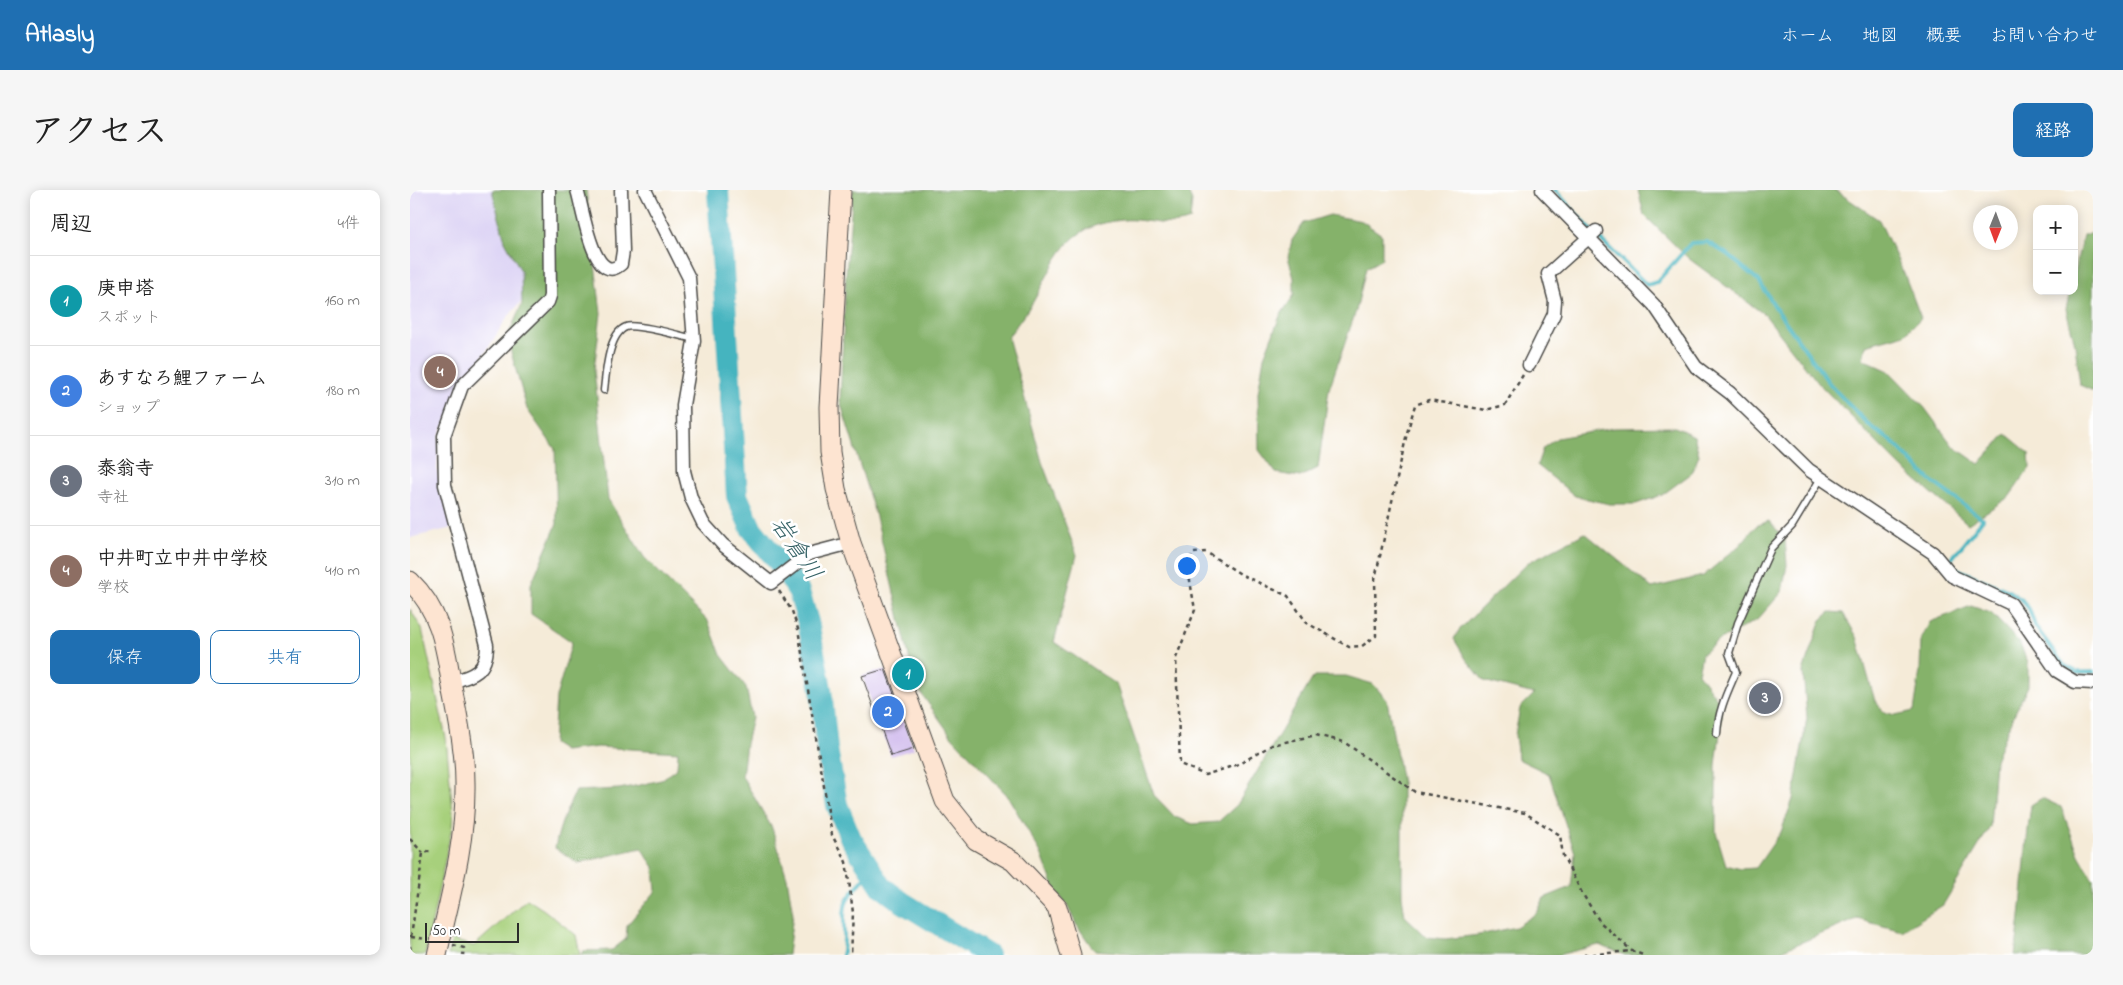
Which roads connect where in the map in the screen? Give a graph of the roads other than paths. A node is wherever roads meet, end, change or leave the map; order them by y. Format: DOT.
graph roads {
  1 [pos="549,190"];
  2 [pos="577,190"];
  3 [pos="621,190"];
  4 [pos="646,190"];
  5 [pos="841,190"];
  6 [pos="1542,190"];
  7 [pos="1592,235"];
  8 [pos="694,339"];
  9 [pos="1529,365"];
  10 [pos="604,390"];
  11 [pos="1821,478"];
  12 [pos="851,543"];
  13 [pos="410,581"];
  14 [pos="451,682"];
  15 [pos="2093,683"];
  16 [pos="1717,734"];
  17 [pos="443,950"];
  18 [pos="1071,955"];
  1 -- 14 [label="street"];
  2 -- 3 [label="street"];
  4 -- 8 [label="street"];
  5 -- 12 [label="street"];
  6 -- 7 [label="street"];
  7 -- 9 [label="street"];
  7 -- 11 [label="street"];
  8 -- 10 [label="lane"];
  8 -- 12 [label="street"];
  11 -- 15 [label="street"];
  11 -- 16 [label="lane"];
  12 -- 18 [label="street"];
  13 -- 14 [label="street"];
  14 -- 17 [label="street"];
}
